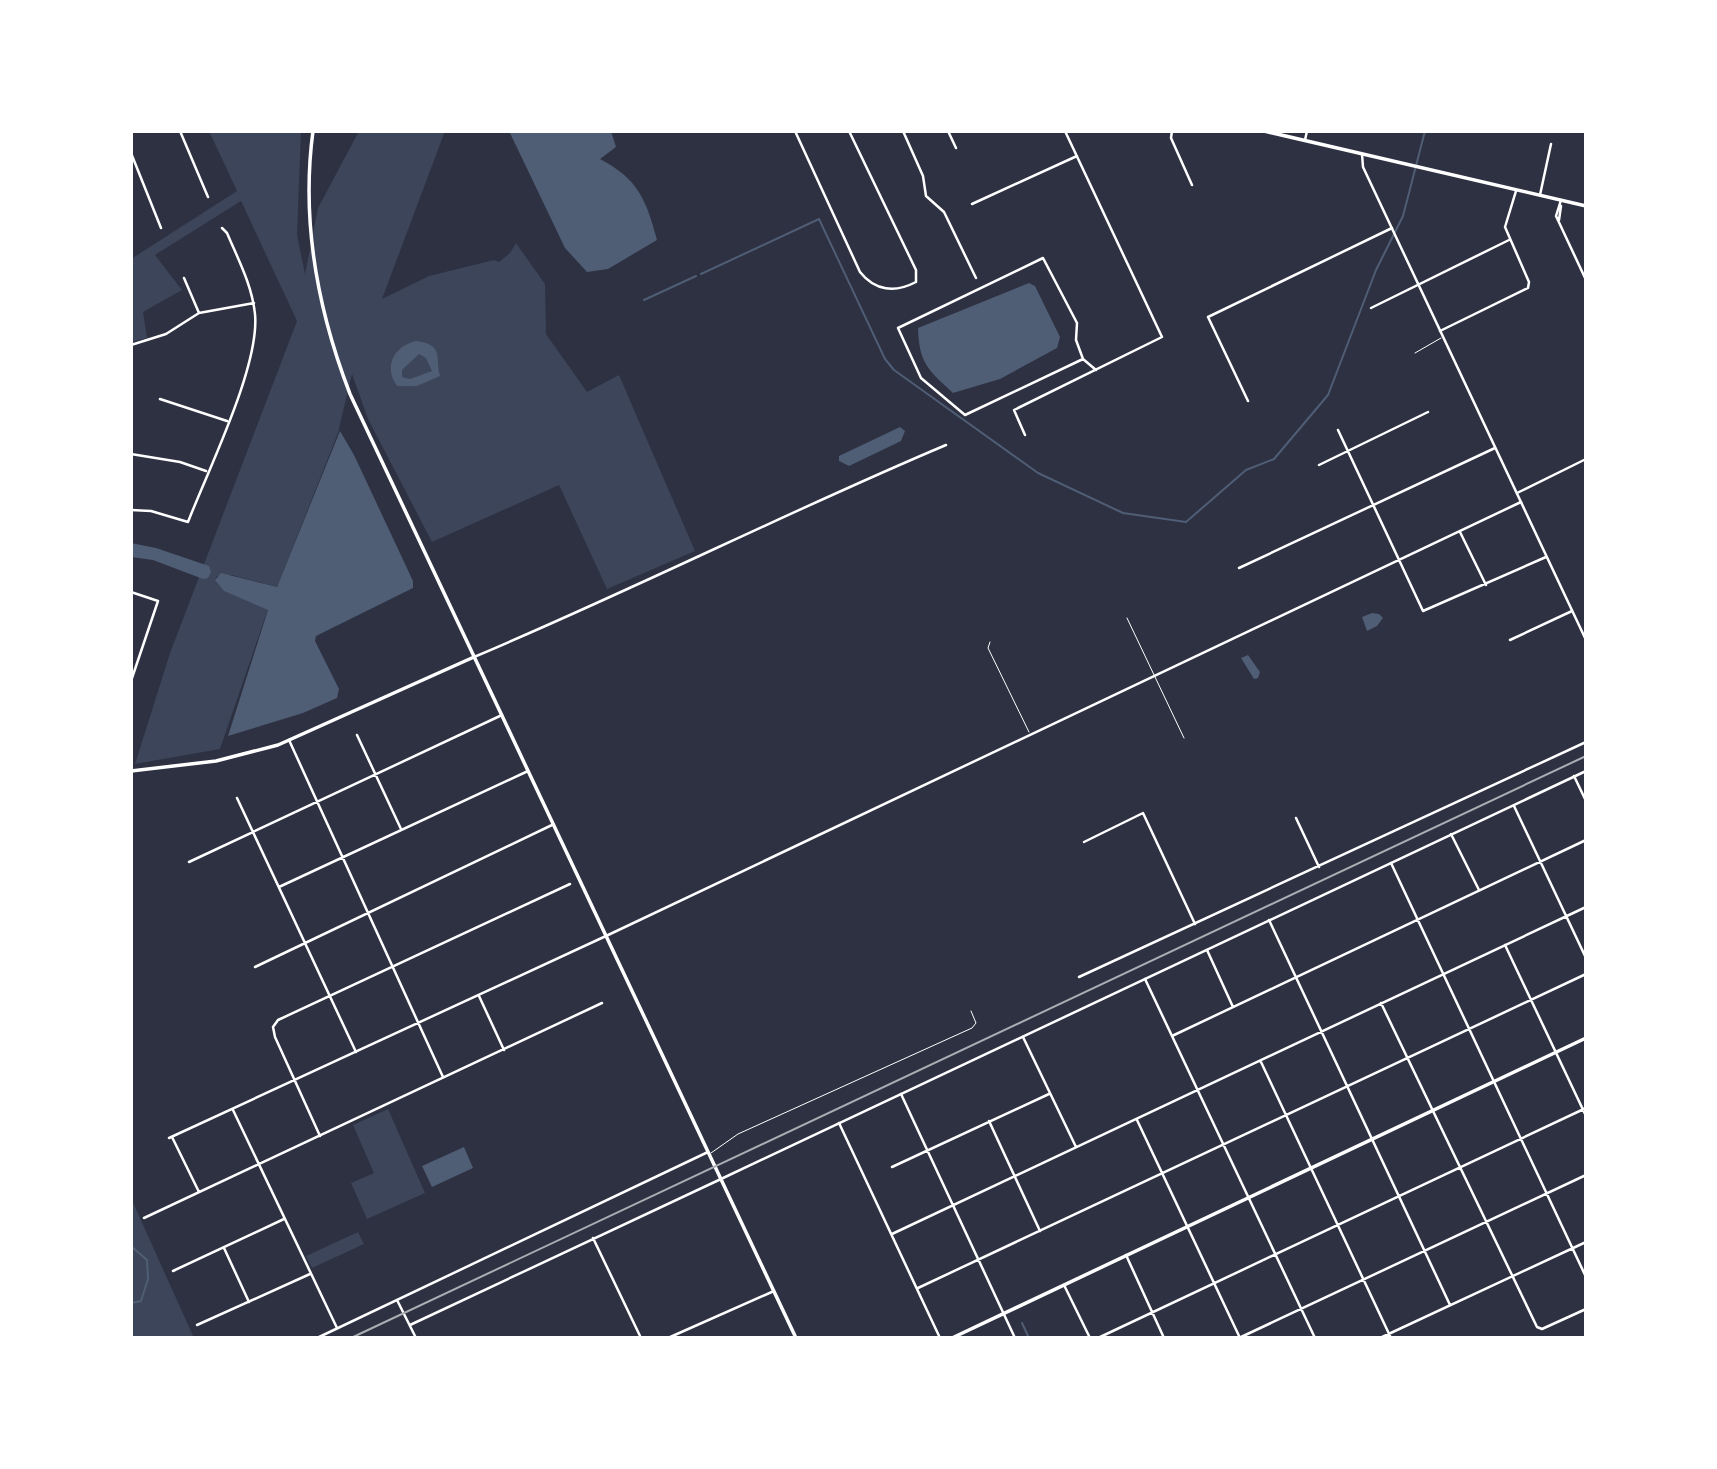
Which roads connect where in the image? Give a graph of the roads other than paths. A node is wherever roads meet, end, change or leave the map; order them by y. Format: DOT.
graph roads {
  1 [pos="180,131"];
  2 [pos="313,131"];
  3 [pos="794,131"];
  4 [pos="849,131"];
  5 [pos="903,131"];
  6 [pos="948,131"];
  7 [pos="1065,131"];
  8 [pos="1172,131"];
  9 [pos="1264,131"];
  10 [pos="1307,131"];
  11 [pos="1305,141"];
  12 [pos="1551,144"];
  13 [pos="956,148"];
  14 [pos="131,153"];
  15 [pos="1362,154"];
  16 [pos="1077,156"];
  17 [pos="1192,185"];
  18 [pos="1516,190"];
  19 [pos="1540,195"];
  20 [pos="208,197"];
  21 [pos="1560,202"];
  22 [pos="972,204"];
  23 [pos="1586,206"];
  24 [pos="161,228"];
  25 [pos="222,228"];
  26 [pos="1392,229"];
  27 [pos="1510,240"];
  28 [pos="184,278"];
  29 [pos="975,278"];
  30 [pos="1586,280"];
  31 [pos="1417,283"];
  32 [pos="254,303"];
  33 [pos="1371,309"];
  34 [pos="199,313"];
  35 [pos="1440,331"];
  36 [pos="1443,337"];
  37 [pos="131,345"];
  38 [pos="1415,353"];
  39 [pos="1083,359"];
  40 [pos="1096,370"];
  41 [pos="160,399"];
  42 [pos="1248,401"];
  43 [pos="1428,412"];
  44 [pos="228,421"];
  45 [pos="1338,430"];
  46 [pos="1025,435"];
  47 [pos="946,445"];
  48 [pos="1495,448"];
  49 [pos="1347,451"];
  50 [pos="131,454"];
  51 [pos="1586,458"];
  52 [pos="1319,465"];
  53 [pos="207,472"];
  54 [pos="1521,503"];
  55 [pos="1373,505"];
  56 [pos="131,510"];
  57 [pos="1460,531"];
  58 [pos="1546,557"];
  59 [pos="1398,561"];
  60 [pos="1239,568"];
  61 [pos="1486,585"];
  62 [pos="131,592"];
  63 [pos="1572,611"];
  64 [pos="1127,618"];
  65 [pos="1510,640"];
  66 [pos="1586,640"];
  67 [pos="990,642"];
  68 [pos="474,657"];
  69 [pos="1154,676"];
  70 [pos="131,681"];
  71 [pos="502,715"];
  72 [pos="1030,734"];
  73 [pos="357,735"];
  74 [pos="1184,738"];
  75 [pos="289,740"];
  76 [pos="1586,742"];
  77 [pos="131,771"];
  78 [pos="528,771"];
  79 [pos="1586,771"];
  80 [pos="375,775"];
  81 [pos="1574,776"];
  82 [pos="237,797"];
  83 [pos="1586,801"];
  84 [pos="316,803"];
  85 [pos="1513,804"];
  86 [pos="1296,818"];
  87 [pos="554,824"];
  88 [pos="401,829"];
  89 [pos="253,833"];
  90 [pos="1451,834"];
  91 [pos="1586,840"];
  92 [pos="1084,842"];
  93 [pos="342,857"];
  94 [pos="189,862"];
  95 [pos="1540,862"];
  96 [pos="1391,863"];
  97 [pos="1319,867"];
  98 [pos="570,884"];
  99 [pos="279,887"];
  100 [pos="1479,890"];
  101 [pos="1586,907"];
  102 [pos="367,912"];
  103 [pos="1566,916"];
  104 [pos="1418,919"];
  105 [pos="1269,920"];
  106 [pos="1195,924"];
  107 [pos="606,936"];
  108 [pos="304,941"];
  109 [pos="1505,945"];
  110 [pos="1207,950"];
  111 [pos="1586,958"];
  112 [pos="255,967"];
  113 [pos="393,967"];
  114 [pos="1444,973"];
  115 [pos="1586,974"];
  116 [pos="1295,976"];
  117 [pos="1079,977"];
  118 [pos="1145,979"];
  119 [pos="479,995"];
  120 [pos="330,996"];
  121 [pos="1531,1000"];
  122 [pos="602,1003"];
  123 [pos="1381,1003"];
  124 [pos="1233,1007"];
  125 [pos="971,1011"];
  126 [pos="418,1023"];
  127 [pos="1470,1028"];
  128 [pos="1321,1032"];
  129 [pos="1172,1036"];
  130 [pos="1023,1037"];
  131 [pos="1586,1038"];
  132 [pos="504,1050"];
  133 [pos="356,1052"];
  134 [pos="1556,1052"];
  135 [pos="1407,1058"];
  136 [pos="1260,1061"];
  137 [pos="443,1077"];
  138 [pos="295,1080"];
  139 [pos="1495,1081"];
  140 [pos="1346,1087"];
  141 [pos="1197,1090"];
  142 [pos="901,1094"];
  143 [pos="1049,1094"];
  144 [pos="233,1109"];
  145 [pos="1584,1109"];
  146 [pos="1432,1111"];
  147 [pos="1286,1115"];
  148 [pos="1586,1116"];
  149 [pos="1137,1120"];
  150 [pos="989,1121"];
  151 [pos="839,1123"];
  152 [pos="320,1136"];
  153 [pos="1521,1138"];
  154 [pos="1371,1139"];
  155 [pos="1223,1145"];
  156 [pos="1076,1147"];
  157 [pos="927,1149"];
  158 [pos="708,1153"];
  159 [pos="259,1164"];
  160 [pos="892,1167"];
  161 [pos="1459,1167"];
  162 [pos="1311,1168"];
  163 [pos="1162,1173"];
  164 [pos="872,1175"];
  165 [pos="1586,1175"];
  166 [pos="1014,1176"];
  167 [pos="721,1179"];
  168 [pos="866,1179"];
  169 [pos="199,1192"];
  170 [pos="1546,1193"];
  171 [pos="1398,1196"];
  172 [pos="1248,1198"];
  173 [pos="953,1205"];
  174 [pos="144,1218"];
  175 [pos="285,1218"];
  176 [pos="1484,1222"];
  177 [pos="1338,1225"];
  178 [pos="1187,1226"];
  179 [pos="1040,1231"];
  180 [pos="892,1234"];
  181 [pos="593,1238"];
  182 [pos="1586,1242"];
  183 [pos="223,1247"];
  184 [pos="1572,1248"];
  185 [pos="1424,1251"];
  186 [pos="1275,1254"];
  187 [pos="1126,1255"];
  188 [pos="978,1260"];
  189 [pos="173,1271"];
  190 [pos="310,1274"];
  191 [pos="1511,1276"];
  192 [pos="1586,1278"];
  193 [pos="1363,1279"];
  194 [pos="1214,1283"];
  195 [pos="1064,1285"];
  196 [pos="918,1288"];
  197 [pos="774,1291"];
  198 [pos="397,1300"];
  199 [pos="249,1302"];
  200 [pos="1450,1305"];
  201 [pos="1301,1308"];
  202 [pos="1586,1309"];
  203 [pos="1002,1312"];
  204 [pos="1152,1312"];
  205 [pos="197,1325"];
  206 [pos="410,1325"];
  207 [pos="337,1328"];
  208 [pos="1390,1336"];
  209 [pos="317,1338"];
  210 [pos="416,1338"];
  211 [pos="640,1338"];
  212 [pos="668,1338"];
  213 [pos="796,1338"];
  214 [pos="940,1338"];
  215 [pos="952,1338"];
  216 [pos="1015,1338"];
  217 [pos="1090,1338"];
  218 [pos="1098,1338"];
  219 [pos="1164,1338"];
  220 [pos="1239,1338"];
  221 [pos="1315,1338"];
  222 [pos="1380,1338"];
  1 -- 20 [label="street"];
  2 -- 68 [label="main road"];
  3 -- 4 [label="street"];
  5 -- 29 [label="street"];
  6 -- 13 [label="street"];
  7 -- 16 [label="street"];
  8 -- 17 [label="street"];
  9 -- 11 [label="main road"];
  10 -- 11 [label="street"];
  11 -- 15 [label="main road"];
  12 -- 19 [label="street"];
  14 -- 24 [label="street"];
  15 -- 18 [label="main road"];
  15 -- 26 [label="street"];
  16 -- 22 [label="street"];
  16 -- 40 [label="street"];
  18 -- 19 [label="main road"];
  18 -- 27 [label="street"];
  19 -- 21 [label="main road"];
  21 -- 23 [label="main road"];
  21 -- 30 [label="street"];
  25 -- 32 [label="street"];
  26 -- 31 [label="street"];
  26 -- 42 [label="street"];
  27 -- 31 [label="street"];
  27 -- 35 [label="street"];
  28 -- 34 [label="street"];
  31 -- 33 [label="street"];
  31 -- 35 [label="street"];
  32 -- 34 [label="street"];
  32 -- 44 [label="street"];
  34 -- 37 [label="street"];
  35 -- 36 [label="street"];
  36 -- 38 [label="lane"];
  36 -- 48 [label="street"];
  39 -- 39 [label="street"];
  39 -- 40 [label="street"];
  40 -- 46 [label="street"];
  41 -- 44 [label="street"];
  43 -- 49 [label="street"];
  44 -- 53 [label="street"];
  45 -- 49 [label="street"];
  47 -- 68 [label="street"];
  48 -- 54 [label="street"];
  48 -- 55 [label="street"];
  49 -- 52 [label="street"];
  49 -- 55 [label="street"];
  50 -- 53 [label="street"];
  51 -- 54 [label="street"];
  53 -- 56 [label="street"];
  54 -- 57 [label="street"];
  54 -- 58 [label="street"];
  55 -- 59 [label="street"];
  55 -- 60 [label="street"];
  57 -- 59 [label="street"];
  57 -- 61 [label="street"];
  58 -- 61 [label="street"];
  58 -- 63 [label="street"];
  59 -- 61 [label="street"];
  59 -- 69 [label="street"];
  62 -- 70 [label="street"];
  63 -- 65 [label="street"];
  63 -- 66 [label="street"];
  64 -- 69 [label="lane"];
  67 -- 72 [label="lane"];
  68 -- 71 [label="main road"];
  68 -- 75 [label="main road"];
  69 -- 72 [label="street"];
  69 -- 74 [label="lane"];
  71 -- 78 [label="main road"];
  71 -- 80 [label="street"];
  72 -- 107 [label="street"];
  73 -- 80 [label="street"];
  75 -- 77 [label="main road"];
  75 -- 84 [label="street"];
  76 -- 97 [label="street"];
  78 -- 87 [label="main road"];
  78 -- 88 [label="street"];
  79 -- 81 [label="street"];
  80 -- 84 [label="street"];
  80 -- 88 [label="street"];
  81 -- 83 [label="street"];
  81 -- 85 [label="street"];
  82 -- 89 [label="street"];
  84 -- 89 [label="street"];
  84 -- 93 [label="street"];
  85 -- 90 [label="street"];
  85 -- 95 [label="street"];
  86 -- 97 [label="street"];
  87 -- 102 [label="street"];
  87 -- 107 [label="main road"];
  88 -- 93 [label="street"];
  89 -- 94 [label="street"];
  89 -- 99 [label="street"];
  90 -- 96 [label="street"];
  90 -- 100 [label="street"];
  91 -- 95 [label="street"];
  92 -- 106 [label="street"];
  93 -- 99 [label="street"];
  93 -- 102 [label="street"];
  95 -- 100 [label="street"];
  95 -- 103 [label="street"];
  96 -- 104 [label="street"];
  96 -- 105 [label="street"];
  97 -- 106 [label="street"];
  98 -- 113 [label="street"];
  99 -- 108 [label="street"];
  100 -- 104 [label="street"];
  101 -- 103 [label="street"];
  102 -- 108 [label="street"];
  102 -- 113 [label="street"];
  103 -- 109 [label="street"];
  103 -- 111 [label="street"];
  104 -- 114 [label="street"];
  104 -- 116 [label="street"];
  105 -- 110 [label="street"];
  105 -- 116 [label="street"];
  106 -- 117 [label="street"];
  107 -- 119 [label="street"];
  107 -- 158 [label="main road"];
  108 -- 112 [label="street"];
  108 -- 120 [label="street"];
  109 -- 114 [label="street"];
  109 -- 121 [label="street"];
  110 -- 118 [label="street"];
  110 -- 124 [label="street"];
  113 -- 120 [label="street"];
  113 -- 126 [label="street"];
  114 -- 123 [label="street"];
  114 -- 127 [label="street"];
  115 -- 121 [label="street"];
  116 -- 124 [label="street"];
  116 -- 128 [label="street"];
  118 -- 129 [label="street"];
  118 -- 130 [label="street"];
  119 -- 126 [label="street"];
  119 -- 132 [label="street"];
  120 -- 133 [label="street"];
  120 -- 138 [label="street"];
  121 -- 127 [label="street"];
  121 -- 134 [label="street"];
  122 -- 132 [label="street"];
  123 -- 128 [label="street"];
  123 -- 135 [label="street"];
  124 -- 129 [label="street"];
  125 -- 158 [label="lane"];
  126 -- 133 [label="street"];
  126 -- 137 [label="street"];
  127 -- 135 [label="street"];
  127 -- 139 [label="street"];
  128 -- 136 [label="street"];
  128 -- 140 [label="street"];
  129 -- 141 [label="street"];
  130 -- 142 [label="street"];
  130 -- 143 [label="street"];
  131 -- 134 [label="main road"];
  132 -- 137 [label="street"];
  133 -- 138 [label="street"];
  134 -- 139 [label="main road"];
  134 -- 145 [label="street"];
  135 -- 140 [label="street"];
  135 -- 146 [label="street"];
  136 -- 141 [label="street"];
  136 -- 147 [label="street"];
  137 -- 152 [label="street"];
  138 -- 144 [label="street"];
  138 -- 152 [label="street"];
  139 -- 146 [label="main road"];
  139 -- 153 [label="street"];
  140 -- 147 [label="street"];
  140 -- 154 [label="street"];
  141 -- 149 [label="street"];
  141 -- 155 [label="street"];
  142 -- 151 [label="street"];
  142 -- 157 [label="street"];
  143 -- 150 [label="street"];
  143 -- 156 [label="street"];
  144 -- 159 [label="street"];
  144 -- 169 [label="street"];
  145 -- 148 [label="street"];
  145 -- 153 [label="street"];
  146 -- 154 [label="main road"];
  146 -- 161 [label="street"];
  147 -- 155 [label="street"];
  147 -- 162 [label="street"];
  149 -- 156 [label="street"];
  149 -- 163 [label="street"];
  150 -- 157 [label="street"];
  150 -- 166 [label="street"];
  151 -- 167 [label="street"];
  151 -- 168 [label="street"];
  152 -- 159 [label="street"];
  153 -- 161 [label="street"];
  153 -- 170 [label="street"];
  154 -- 162 [label="main road"];
  154 -- 171 [label="street"];
  155 -- 163 [label="street"];
  155 -- 172 [label="street"];
  156 -- 166 [label="street"];
  157 -- 160 [label="street"];
  157 -- 173 [label="street"];
  158 -- 167 [label="main road"];
  158 -- 198 [label="street"];
  159 -- 169 [label="street"];
  159 -- 175 [label="street"];
  161 -- 171 [label="street"];
  161 -- 176 [label="street"];
  162 -- 172 [label="main road"];
  162 -- 177 [label="street"];
  163 -- 178 [label="street"];
  163 -- 179 [label="street"];
  164 -- 168 [label="street"];
  165 -- 170 [label="street"];
  166 -- 173 [label="street"];
  166 -- 179 [label="street"];
  167 -- 181 [label="street"];
  167 -- 197 [label="main road"];
  168 -- 180 [label="street"];
  169 -- 174 [label="street"];
  170 -- 176 [label="street"];
  170 -- 184 [label="street"];
  171 -- 177 [label="street"];
  171 -- 185 [label="street"];
  172 -- 178 [label="main road"];
  172 -- 186 [label="street"];
  173 -- 180 [label="street"];
  173 -- 188 [label="street"];
  175 -- 183 [label="street"];
  175 -- 190 [label="street"];
  176 -- 185 [label="street"];
  176 -- 191 [label="street"];
  177 -- 186 [label="street"];
  177 -- 193 [label="street"];
  178 -- 187 [label="main road"];
  178 -- 194 [label="street"];
  179 -- 188 [label="street"];
  180 -- 196 [label="street"];
  181 -- 206 [label="street"];
  181 -- 211 [label="street"];
  182 -- 184 [label="street"];
  183 -- 189 [label="street"];
  183 -- 199 [label="street"];
  184 -- 191 [label="street"];
  184 -- 192 [label="street"];
  185 -- 193 [label="street"];
  185 -- 200 [label="street"];
  186 -- 194 [label="street"];
  186 -- 201 [label="street"];
  187 -- 195 [label="main road"];
  187 -- 204 [label="street"];
  188 -- 196 [label="street"];
  188 -- 203 [label="street"];
  190 -- 199 [label="street"];
  190 -- 207 [label="street"];
  191 -- 200 [label="street"];
  191 -- 202 [label="street"];
  193 -- 201 [label="street"];
  193 -- 208 [label="street"];
  194 -- 204 [label="street"];
  194 -- 220 [label="street"];
  195 -- 203 [label="main road"];
  195 -- 217 [label="street"];
  196 -- 214 [label="street"];
  197 -- 212 [label="street"];
  197 -- 213 [label="main road"];
  198 -- 206 [label="street"];
  198 -- 207 [label="street"];
  199 -- 205 [label="street"];
  200 -- 208 [label="street"];
  201 -- 220 [label="street"];
  201 -- 221 [label="street"];
  203 -- 215 [label="main road"];
  203 -- 216 [label="street"];
  204 -- 218 [label="street"];
  204 -- 219 [label="street"];
  206 -- 210 [label="street"];
  207 -- 209 [label="street"];
  208 -- 222 [label="street"];
}
